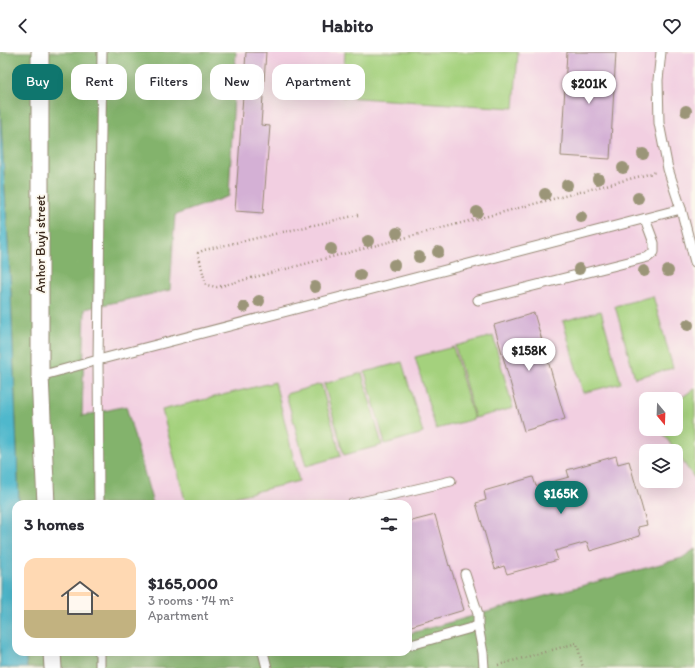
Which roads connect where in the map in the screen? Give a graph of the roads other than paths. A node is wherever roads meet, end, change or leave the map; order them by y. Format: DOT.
graph roads {
  1 [pos="40,52"];
  2 [pos="102,52"];
  3 [pos="661,52"];
  4 [pos="681,209"];
  5 [pos="645,219"];
  6 [pos="695,262"];
  7 [pos="478,300"];
  8 [pos="98,360"];
  9 [pos="40,376"];
  10 [pos="451,481"];
  11 [pos="46,500"];
  12 [pos="99,500"];
  13 [pos="369,500"];
  14 [pos="465,574"];
  15 [pos="478,626"];
  16 [pos="412,645"];
  17 [pos="52,656"];
  18 [pos="100,656"];
  19 [pos="263,656"];
  20 [pos="53,668"];
  21 [pos="100,668"];
  22 [pos="267,668"];
  23 [pos="484,668"];
  1 -- 9 [label="street, Anhor Buyi street"];
  2 -- 8 [label="lane"];
  3 -- 4 [label="lane"];
  4 -- 5 [label="lane"];
  4 -- 6 [label="lane"];
  5 -- 7 [label="lane"];
  5 -- 8 [label="lane"];
  8 -- 9 [label="lane"];
  8 -- 12 [label="lane"];
  9 -- 11 [label="street, Anhor Buyi street"];
  10 -- 13 [label="lane"];
  14 -- 15 [label="lane"];
  15 -- 16 [label="lane"];
  15 -- 23 [label="lane"];
  17 -- 20 [label="street"];
  18 -- 21 [label="lane"];
  19 -- 22 [label="lane"];
}
